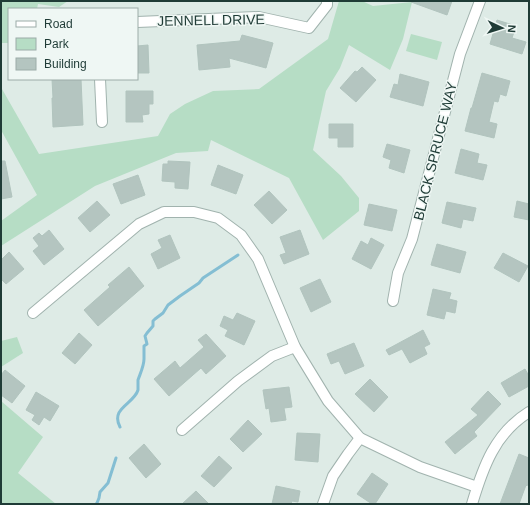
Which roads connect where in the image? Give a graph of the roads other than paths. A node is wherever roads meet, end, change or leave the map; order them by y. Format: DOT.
graph roads {
  1 [pos="327,1"];
  2 [pos="480,1"];
  3 [pos="138,22"];
  4 [pos="100,80"];
  5 [pos="102,122"];
  6 [pos="393,301"];
  7 [pos="33,313"];
  8 [pos="295,347"];
  9 [pos="529,412"];
  10 [pos="182,430"];
  11 [pos="360,438"];
  12 [pos="477,487"];
  13 [pos="323,504"];
  14 [pos="472,504"];
  1 -- 3 [label="street, JENNELL DRIVE"];
  2 -- 6 [label="street, BLACK SPRUCE WAY"];
  4 -- 5 [label="street"];
  7 -- 8 [label="street"];
  8 -- 10 [label="street"];
  8 -- 11 [label="street"];
  9 -- 12 [label="street"];
  11 -- 12 [label="street"];
  11 -- 13 [label="street"];
  12 -- 14 [label="street"];
}
